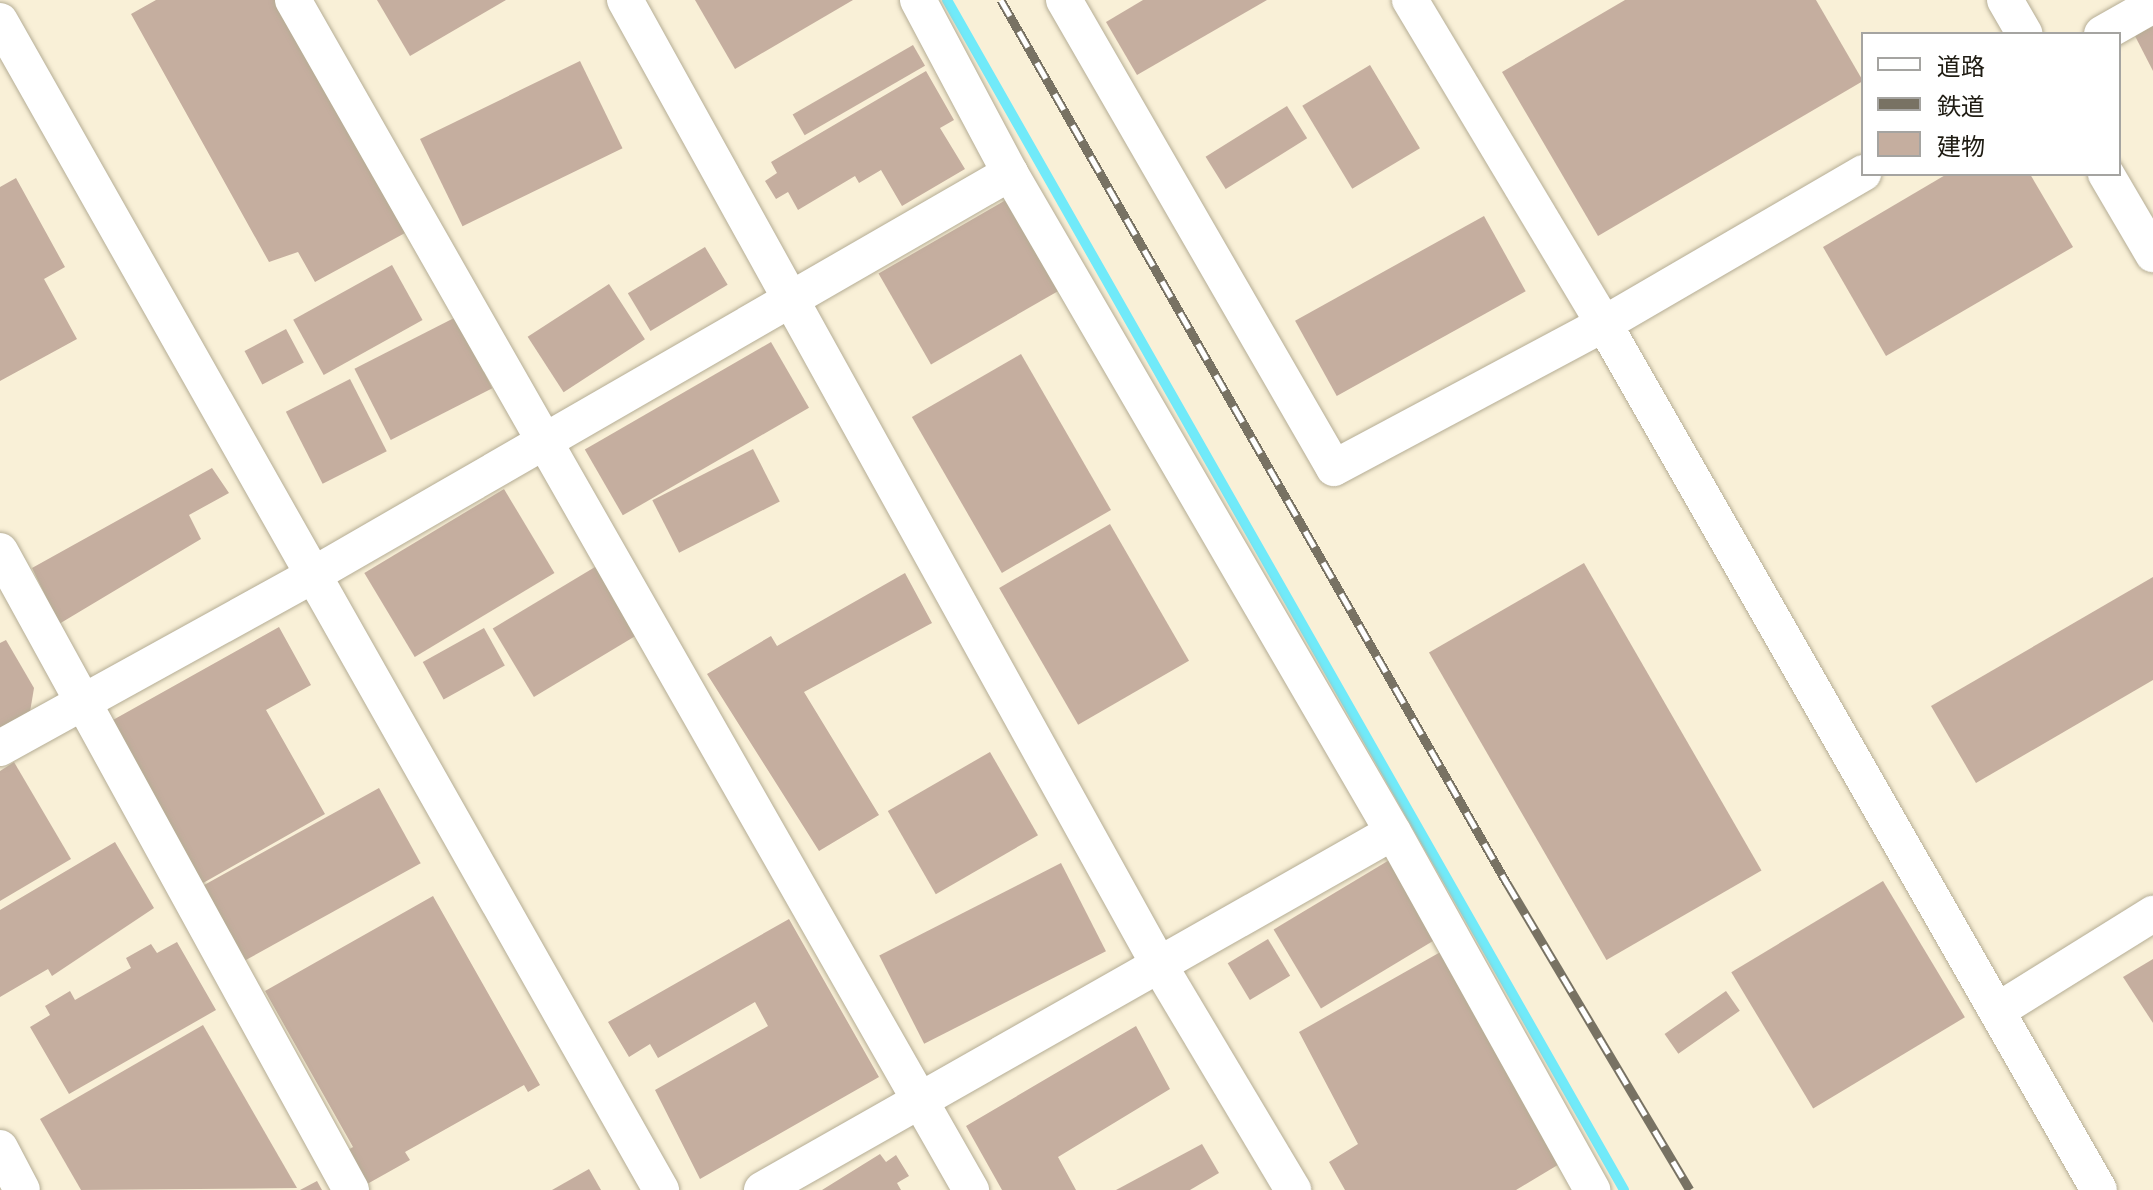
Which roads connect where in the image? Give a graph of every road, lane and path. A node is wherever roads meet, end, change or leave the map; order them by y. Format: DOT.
graph roads {
  1 [pos="293,0"];
  2 [pos="625,0"];
  3 [pos="918,0"];
  4 [pos="1064,0"];
  5 [pos="1410,0"];
  6 [pos="2005,0"];
  7 [pos="2153,5"];
  8 [pos="0,21"];
  9 [pos="2024,32"];
  10 [pos="2106,32"];
  11 [pos="1010,173"];
  12 [pos="1861,174"];
  13 [pos="2107,176"];
  14 [pos="2153,254"];
  15 [pos="790,298"];
  16 [pos="1604,324"];
  17 [pos="546,439"];
  18 [pos="0,551"];
  19 [pos="311,576"];
  20 [pos="85,700"];
  21 [pos="0,748"];
  22 [pos="1393,832"];
  23 [pos="2153,914"];
  24 [pos="1159,965"];
  25 [pos="1997,1011"];
  26 [pos="919,1100"];
  27 [pos="0,1148"];
  28 [pos="22,1190"];
  29 [pos="351,1190"];
  30 [pos="661,1190"];
  31 [pos="762,1190"];
  32 [pos="971,1190"];
  33 [pos="1293,1190"];
  34 [pos="1592,1190"];
  35 [pos="2099,1190"];
  1 -- 17 [label="street"];
  2 -- 15 [label="street"];
  3 -- 11 [label="street"];
  4 -- 16 [label="street"];
  5 -- 16 [label="street"];
  6 -- 9 [label="street"];
  7 -- 10 [label="street"];
  8 -- 19 [label="street"];
  11 -- 15 [label="street"];
  11 -- 22 [label="street"];
  12 -- 16 [label="street"];
  13 -- 14 [label="street"];
  15 -- 17 [label="street"];
  15 -- 24 [label="street"];
  16 -- 25 [label="street"];
  17 -- 19 [label="street"];
  17 -- 26 [label="street"];
  18 -- 20 [label="street"];
  19 -- 20 [label="street"];
  19 -- 30 [label="street"];
  20 -- 21 [label="street"];
  20 -- 29 [label="street"];
  22 -- 24 [label="street"];
  22 -- 34 [label="street"];
  23 -- 25 [label="street"];
  24 -- 26 [label="street"];
  24 -- 33 [label="street"];
  25 -- 35 [label="street"];
  26 -- 31 [label="street"];
  26 -- 32 [label="street"];
  27 -- 28 [label="street"];
}
